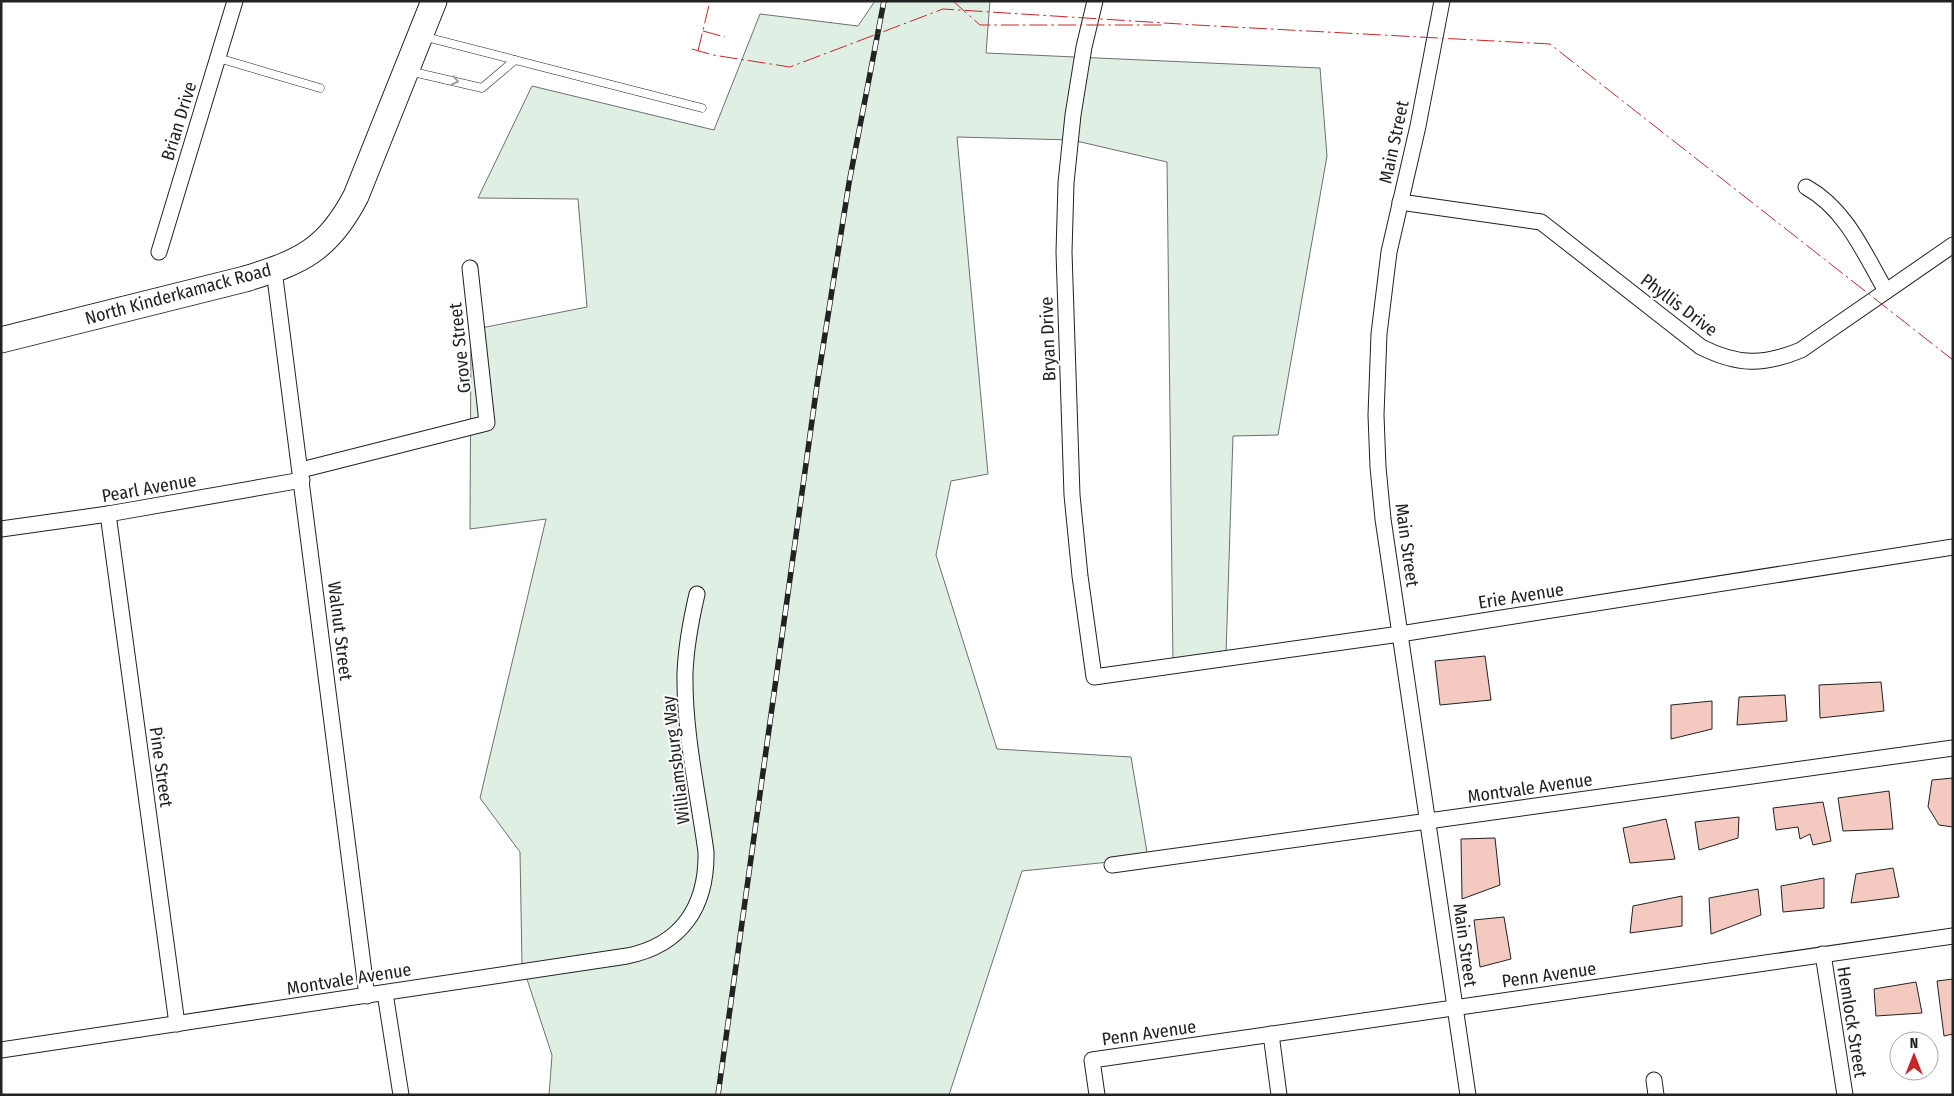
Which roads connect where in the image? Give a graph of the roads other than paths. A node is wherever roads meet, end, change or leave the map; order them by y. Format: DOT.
graph roads {
  1 [pos="235,1"];
  2 [pos="434,1"];
  3 [pos="1095,1"];
  4 [pos="1442,1"];
  5 [pos="421,36"];
  6 [pos="218,58"];
  7 [pos="515,60"];
  8 [pos="407,70"];
  9 [pos="320,88"];
  10 [pos="702,108"];
  11 [pos="1806,187"];
  12 [pos="1400,202"];
  13 [pos="1953,245"];
  14 [pos="159,252"];
  15 [pos="470,268"];
  16 [pos="274,270"];
  17 [pos="1886,291"];
  18 [pos="1,340"];
  19 [pos="486,423"];
  20 [pos="301,475"];
  21 [pos="108,514"];
  22 [pos="1,530"];
  23 [pos="1953,547"];
  24 [pos="697,594"];
  25 [pos="1400,634"];
  26 [pos="1094,676"];
  27 [pos="1953,748"];
  28 [pos="1428,821"];
  29 [pos="1112,865"];
  30 [pos="689,918"];
  31 [pos="1953,936"];
  32 [pos="1823,954"];
  33 [pos="385,993"];
  34 [pos="367,996"];
  35 [pos="1455,1008"];
  36 [pos="177,1024"];
  37 [pos="1271,1034"];
  38 [pos="1,1050"];
  39 [pos="401,1095"];
  40 [pos="1097,1095"];
  41 [pos="1279,1095"];
  42 [pos="1468,1095"];
  43 [pos="1845,1095"];
  1 -- 6 [label="street, Brian Drive"];
  2 -- 5 [label="main road, North Kinderkamack Road"];
  3 -- 26 [label="street, Bryan Drive"];
  4 -- 12 [label="street, Main Street"];
  5 -- 7 [label="lane"];
  5 -- 8 [label="main road, North Kinderkamack Road"];
  6 -- 9 [label="lane"];
  6 -- 14 [label="street, Brian Drive"];
  8 -- 7 [label="lane, one-way"];
  7 -- 10 [label="lane"];
  8 -- 16 [label="main road, North Kinderkamack Road"];
  11 -- 17 [label="street"];
  12 -- 17 [label="street, Phyllis Drive"];
  12 -- 25 [label="street, Main Street"];
  13 -- 17 [label="street, Phyllis Drive"];
  15 -- 19 [label="street, Grove Street"];
  16 -- 18 [label="main road, North Kinderkamack Road"];
  16 -- 20 [label="street, Walnut Street"];
  19 -- 20 [label="street, Pearl Avenue"];
  20 -- 21 [label="street, Pearl Avenue"];
  20 -- 34 [label="street, Walnut Street"];
  21 -- 22 [label="street, Pearl Avenue"];
  21 -- 36 [label="street, Pine Street"];
  23 -- 25 [label="street, Erie Avenue"];
  24 -- 30 [label="street, Williamsburg Way"];
  25 -- 26 [label="street, Erie Avenue"];
  25 -- 28 [label="street, Main Street"];
  27 -- 28 [label="street, Montvale Avenue"];
  28 -- 29 [label="street, Montvale Avenue"];
  28 -- 35 [label="street, Main Street"];
  30 -- 33 [label="street, Montvale Avenue"];
  31 -- 32 [label="street, Penn Avenue"];
  32 -- 35 [label="street, Penn Avenue"];
  32 -- 43 [label="street, Hemlock Street"];
  33 -- 34 [label="street, Montvale Avenue"];
  33 -- 39 [label="street"];
  34 -- 36 [label="street, Montvale Avenue"];
  35 -- 37 [label="street, Penn Avenue"];
  35 -- 42 [label="street, Main Street"];
  36 -- 38 [label="street, Montvale Avenue"];
  37 -- 40 [label="street, Penn Avenue"];
  37 -- 41 [label="street"];
}
